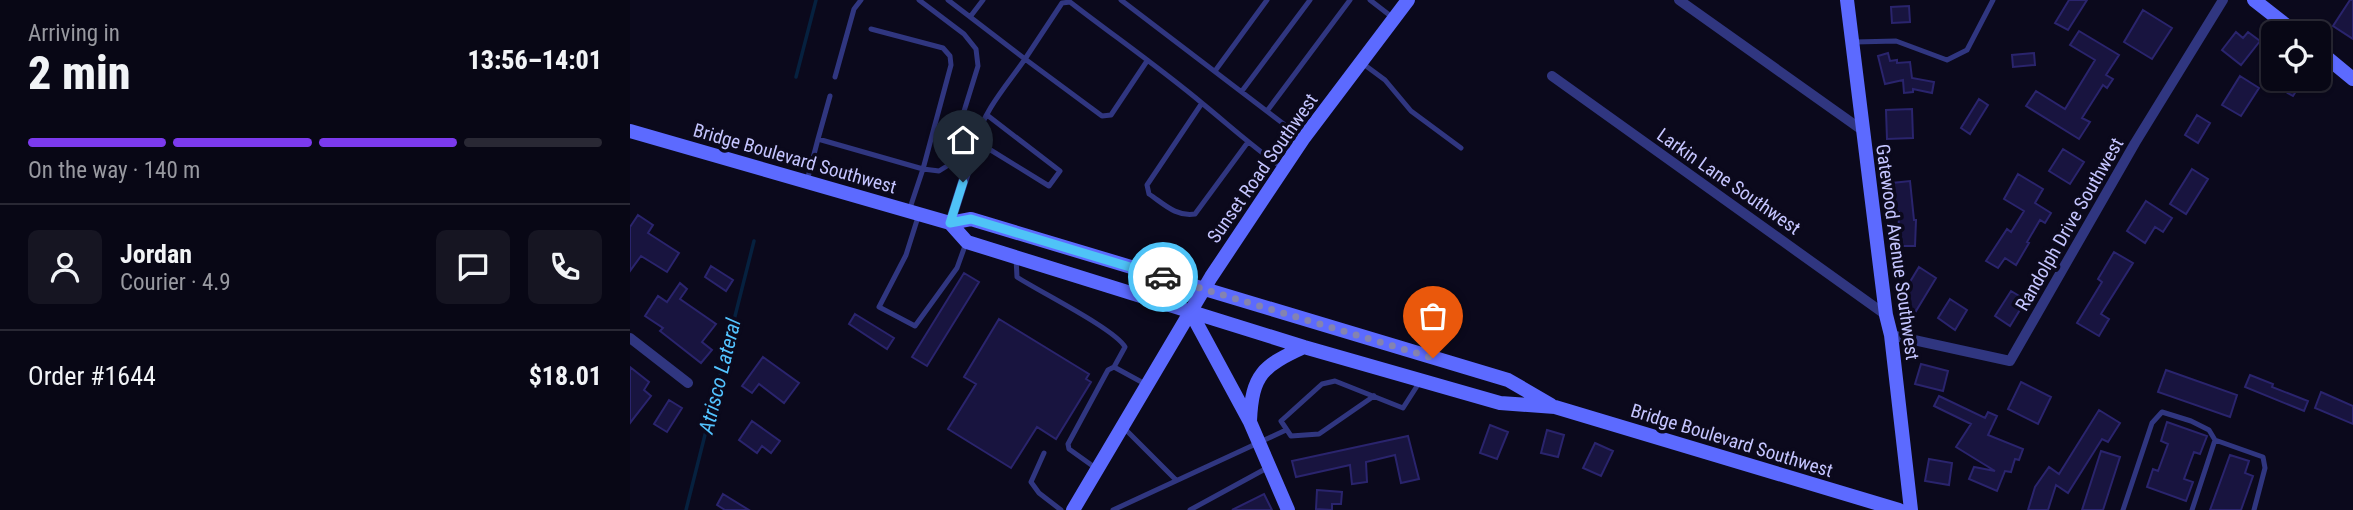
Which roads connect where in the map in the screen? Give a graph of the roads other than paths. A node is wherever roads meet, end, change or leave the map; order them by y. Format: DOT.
graph roads {
  1 [pos="861,0"];
  2 [pos="919,0"];
  3 [pos="948,0"];
  4 [pos="983,0"];
  5 [pos="1121,0"];
  6 [pos="1267,0"];
  7 [pos="1310,0"];
  8 [pos="1350,0"];
  9 [pos="1370,0"];
  10 [pos="1408,0"];
  11 [pos="1679,0"];
  12 [pos="1847,0"];
  13 [pos="1993,0"];
  14 [pos="2223,0"];
  15 [pos="2254,0"];
  16 [pos="970,17"];
  17 [pos="1394,19"];
  18 [pos="2281,21"];
  19 [pos="871,29"];
  20 [pos="1852,42"];
  21 [pos="1025,59"];
  22 [pos="1147,61"];
  23 [pos="2331,61"];
  24 [pos="1362,63"];
  25 [pos="1215,71"];
  26 [pos="1552,76"];
  27 [pos="835,77"];
  28 [pos="2353,79"];
  29 [pos="1242,92"];
  30 [pos="830,96"];
  31 [pos="1202,103"];
  32 [pos="1267,111"];
  33 [pos="987,115"];
  34 [pos="1862,130"];
  35 [pos="630,131"];
  36 [pos="818,139"];
  37 [pos="1303,139"];
  38 [pos="976,141"];
  39 [pos="1248,142"];
  40 [pos="1461,148"];
  41 [pos="1283,168"];
  42 [pos="923,169"];
  43 [pos="807,182"];
  44 [pos="914,212"];
  45 [pos="950,223"];
  46 [pos="967,242"];
  47 [pos="1016,257"];
  48 [pos="1203,290"];
  49 [pos="1190,311"];
  50 [pos="1886,315"];
  51 [pos="1891,335"];
  52 [pos="630,338"];
  53 [pos="1304,347"];
  54 [pos="1114,367"];
  55 [pos="1421,380"];
  56 [pos="688,383"];
  57 [pos="1147,384"];
  58 [pos="1374,396"];
  59 [pos="1555,407"];
  60 [pos="1250,422"];
  61 [pos="1122,426"];
  62 [pos="1286,430"];
  63 [pos="2215,440"];
  64 [pos="1259,442"];
  65 [pos="1044,453"];
  66 [pos="1270,467"];
  67 [pos="1097,469"];
  68 [pos="1176,480"];
  69 [pos="1061,510"];
  70 [pos="1073,510"];
  71 [pos="1113,510"];
  72 [pos="1190,510"];
  73 [pos="1288,510"];
  74 [pos="1899,510"];
  75 [pos="1911,510"];
  76 [pos="2123,510"];
  77 [pos="2192,510"];
  78 [pos="2254,510"];
  1 -- 27 [label="lane"];
  2 -- 42 [label="lane"];
  3 -- 16 [label="lane"];
  4 -- 16 [label="lane"];
  5 -- 25 [label="lane"];
  6 -- 25 [label="lane"];
  7 -- 29 [label="lane"];
  8 -- 32 [label="lane"];
  9 -- 17 [label="lane"];
  10 -- 17 [label="main road, Sunset Road Southwest"];
  11 -- 34 [label="street"];
  12 -- 20 [label="main road, Gatewood Avenue Southwest"];
  13 -- 20 [label="lane"];
  14 -- 51 [label="street, Randolph Drive Southwest"];
  15 -- 18 [label="main road"];
  16 -- 21 [label="lane"];
  17 -- 24 [label="main road, Sunset Road Southwest"];
  19 -- 42 [label="lane"];
  20 -- 34 [label="main road, Gatewood Avenue Southwest"];
  21 -- 22 [label="lane"];
  21 -- 22 [label="lane"];
  21 -- 33 [label="lane"];
  22 -- 31 [label="lane"];
  23 -- 28 [label="main road"];
  24 -- 37 [label="main road, Sunset Road Southwest"];
  24 -- 40 [label="lane"];
  25 -- 29 [label="lane"];
  26 -- 50 [label="street, Larkin Lane Southwest"];
  29 -- 32 [label="lane"];
  30 -- 36 [label="lane"];
  31 -- 39 [label="lane"];
  31 -- 39 [label="lane"];
  32 -- 37 [label="lane"];
  33 -- 38 [label="lane"];
  33 -- 38 [label="lane"];
  34 -- 50 [label="main road, Gatewood Avenue Southwest"];
  35 -- 43 [label="main road, Bridge Boulevard Southwest"];
  36 -- 42 [label="lane"];
  36 -- 43 [label="lane"];
  37 -- 41 [label="main road, Sunset Road Southwest"];
  38 -- 45 [label="street"];
  39 -- 41 [label="lane"];
  41 -- 48 [label="main road, Sunset Road Southwest"];
  42 -- 44 [label="lane"];
  43 -- 44 [label="main road, Bridge Boulevard Southwest"];
  44 -- 45 [label="main road, Bridge Boulevard Southwest"];
  44 -- 46 [label="lane"];
  45 -- 46 [label="main road"];
  45 -- 48 [label="main road, Bridge Boulevard Southwest"];
  46 -- 47 [label="main road, Bridge Boulevard Southwest"];
  47 -- 49 [label="main road, Bridge Boulevard Southwest"];
  47 -- 54 [label="lane"];
  48 -- 49 [label="main road, Sunset Road Southwest"];
  48 -- 59 [label="main road, Bridge Boulevard Southwest"];
  49 -- 53 [label="main road, Bridge Boulevard Southwest"];
  49 -- 57 [label="main road, Sunset Road Southwest"];
  49 -- 60 [label="main road"];
  50 -- 51 [label="main road, Gatewood Avenue Southwest"];
  51 -- 75 [label="main road, Gatewood Avenue Southwest"];
  52 -- 56 [label="street"];
  53 -- 55 [label="main road, Bridge Boulevard Southwest"];
  53 -- 60 [label="main road"];
  54 -- 57 [label="lane"];
  54 -- 67 [label="lane"];
  55 -- 58 [label="lane"];
  55 -- 59 [label="main road, Bridge Boulevard Southwest"];
  57 -- 61 [label="main road, Sunset Road Southwest"];
  58 -- 62 [label="lane"];
  58 -- 62 [label="lane"];
  59 -- 74 [label="main road, Bridge Boulevard Southwest"];
  60 -- 64 [label="main road"];
  61 -- 67 [label="main road, Sunset Road Southwest"];
  61 -- 68 [label="lane"];
  62 -- 64 [label="lane"];
  63 -- 76 [label="lane"];
  63 -- 77 [label="lane"];
  63 -- 78 [label="lane"];
  64 -- 66 [label="main road"];
  64 -- 68 [label="lane"];
  65 -- 69 [label="lane"];
  66 -- 72 [label="lane"];
  66 -- 73 [label="main road"];
  67 -- 70 [label="main road, Sunset Road Southwest"];
  68 -- 71 [label="lane"];
}
